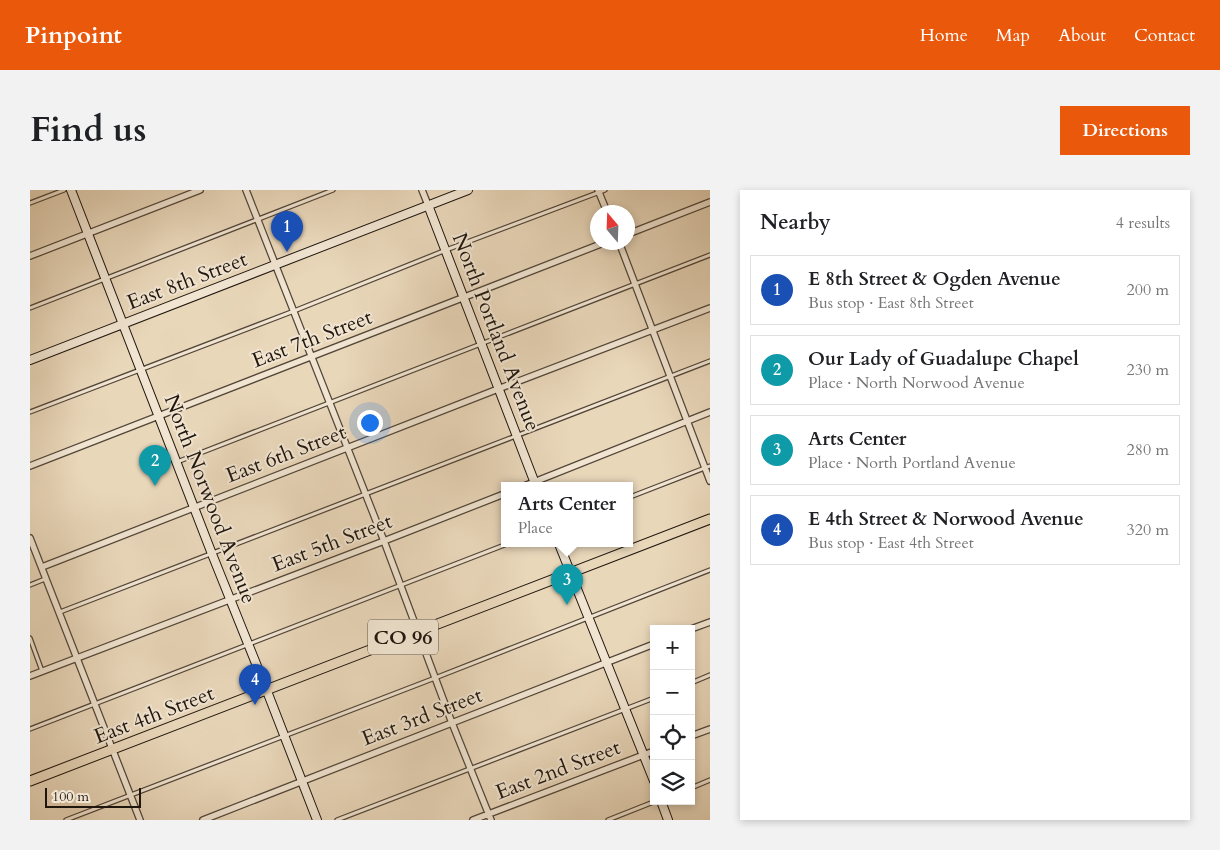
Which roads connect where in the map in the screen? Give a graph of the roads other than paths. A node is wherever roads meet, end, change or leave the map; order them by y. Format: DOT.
graph roads {
  1 [pos="64,190"];
  2 [pos="71,190"];
  3 [pos="200,190"];
  4 [pos="246,190"];
  5 [pos="333,190"];
  6 [pos="422,190"];
  7 [pos="468,190"];
  8 [pos="601,191"];
  9 [pos="710,202"];
  10 [pos="30,203"];
  11 [pos="428,205"];
  12 [pos="605,205"];
  13 [pos="258,220"];
  14 [pos="635,231"];
  15 [pos="87,233"];
  16 [pos="590,248"];
  17 [pos="446,250"];
  18 [pos="622,250"];
  19 [pos="710,255"];
  20 [pos="30,256"];
  21 [pos="276,265"];
  22 [pos="105,279"];
  23 [pos="635,284"];
  24 [pos="463,297"];
  25 [pos="30,308"];
  26 [pos="710,308"];
  27 [pos="294,311"];
  28 [pos="123,324"];
  29 [pos="653,330"];
  30 [pos="482,343"];
  31 [pos="311,357"];
  32 [pos="30,360"];
  33 [pos="710,361"];
  34 [pos="140,370"];
  35 [pos="671,376"];
  36 [pos="498,389"];
  37 [pos="329,403"];
  38 [pos="30,412"];
  39 [pos="710,412"];
  40 [pos="158,416"];
  41 [pos="688,421"];
  42 [pos="517,436"];
  43 [pos="346,448"];
  44 [pos="176,462"];
  45 [pos="30,466"];
  46 [pos="707,467"];
  47 [pos="710,481"];
  48 [pos="535,482"];
  49 [pos="541,482"];
  50 [pos="364,494"];
  51 [pos="501,495"];
  52 [pos="633,496"];
  53 [pos="194,508"];
  54 [pos="710,519"];
  55 [pos="30,538"];
  56 [pos="384,541"];
  57 [pos="501,546"];
  58 [pos="560,547"];
  59 [pos="212,554"];
  60 [pos="42,567"];
  61 [pos="710,570"];
  62 [pos="570,573"];
  63 [pos="46,579"];
  64 [pos="30,585"];
  65 [pos="400,585"];
  66 [pos="230,599"];
  67 [pos="59,612"];
  68 [pos="588,617"];
  69 [pos="710,622"];
  70 [pos="695,628"];
  71 [pos="418,631"];
  72 [pos="30,638"];
  73 [pos="248,644"];
  74 [pos="650,646"];
  75 [pos="77,658"];
  76 [pos="607,662"];
  77 [pos="42,671"];
  78 [pos="710,675"];
  79 [pos="30,676"];
  80 [pos="435,678"];
  81 [pos="695,681"];
  82 [pos="267,690"];
  83 [pos="650,700"];
  84 [pos="95,704"];
  85 [pos="626,709"];
  86 [pos="452,723"];
  87 [pos="30,729"];
  88 [pos="710,729"];
  89 [pos="695,735"];
  90 [pos="284,736"];
  91 [pos="112,750"];
  92 [pos="650,753"];
  93 [pos="644,755"];
  94 [pos="471,768"];
  95 [pos="650,771"];
  96 [pos="710,780"];
  97 [pos="30,781"];
  98 [pos="302,782"];
  99 [pos="695,786"];
  100 [pos="130,796"];
  101 [pos="650,803"];
  102 [pos="663,805"];
  103 [pos="489,817"];
  104 [pos="66,820"];
  105 [pos="140,820"];
  106 [pos="203,820"];
  107 [pos="317,820"];
  108 [pos="337,820"];
  109 [pos="473,820"];
  110 [pos="608,820"];
  111 [pos="668,820"];
  1 -- 10 [label="lane"];
  2 -- 15 [label="street, North Norwood Avenue"];
  3 -- 15 [label="street"];
  4 -- 13 [label="street"];
  5 -- 13 [label="lane"];
  6 -- 11 [label="street, North Portland Avenue"];
  7 -- 11 [label="street, East 8th Street"];
  8 -- 12 [label="street"];
  8 -- 17 [label="lane"];
  9 -- 14 [label="street"];
  11 -- 17 [label="street, North Portland Avenue"];
  11 -- 21 [label="street, East 8th Street"];
  13 -- 21 [label="street"];
  13 -- 22 [label="lane"];
  15 -- 20 [label="street"];
  15 -- 22 [label="street, North Norwood Avenue"];
  16 -- 24 [label="street, East 7th Street"];
  17 -- 24 [label="street, North Portland Avenue"];
  17 -- 27 [label="lane"];
  18 -- 23 [label="street"];
  19 -- 23 [label="lane"];
  21 -- 27 [label="street"];
  21 -- 28 [label="street, East 8th Street"];
  22 -- 25 [label="lane"];
  22 -- 28 [label="street, North Norwood Avenue"];
  23 -- 29 [label="street"];
  23 -- 30 [label="lane"];
  24 -- 30 [label="street, North Portland Avenue"];
  24 -- 31 [label="street, East 7th Street"];
  26 -- 29 [label="street, East 6th Street"];
  27 -- 31 [label="street"];
  27 -- 34 [label="lane"];
  28 -- 32 [label="street, East 8th Street"];
  28 -- 34 [label="street, North Norwood Avenue"];
  29 -- 35 [label="street"];
  29 -- 36 [label="street, East 6th Street"];
  30 -- 36 [label="street, North Portland Avenue"];
  30 -- 37 [label="lane"];
  31 -- 37 [label="street"];
  31 -- 40 [label="street, East 7th Street"];
  33 -- 35 [label="lane"];
  34 -- 38 [label="lane"];
  34 -- 40 [label="street, North Norwood Avenue"];
  35 -- 41 [label="street"];
  35 -- 42 [label="lane"];
  36 -- 42 [label="street, North Portland Avenue"];
  36 -- 43 [label="street, East 6th Street"];
  37 -- 43 [label="street"];
  37 -- 44 [label="lane"];
  39 -- 41 [label="street"];
  40 -- 44 [label="street, North Norwood Avenue"];
  40 -- 45 [label="street, East 7th Street"];
  41 -- 46 [label="street"];
  41 -- 49 [label="street"];
  42 -- 48 [label="street, North Portland Avenue"];
  42 -- 50 [label="lane"];
  43 -- 50 [label="street"];
  43 -- 53 [label="street, East 6th Street"];
  44 -- 53 [label="street, North Norwood Avenue"];
  46 -- 47 [label="street"];
  46 -- 52 [label="lane"];
  50 -- 56 [label="street"];
  50 -- 59 [label="lane"];
  51 -- 56 [label="street, East 5th Street"];
  53 -- 59 [label="street, North Norwood Avenue"];
  53 -- 60 [label="street, East 6th Street"];
  54 -- 62 [label="main road, East 4th Street / CO 96"];
  55 -- 60 [label="street"];
  56 -- 65 [label="street"];
  56 -- 66 [label="street, East 5th Street"];
  57 -- 65 [label="lane"];
  58 -- 62 [label="street"];
  59 -- 66 [label="street, North Norwood Avenue"];
  59 -- 67 [label="lane"];
  60 -- 63 [label="street"];
  61 -- 68 [label="lane"];
  62 -- 68 [label="street"];
  62 -- 71 [label="main road, East 4th Street / CO 96"];
  63 -- 64 [label="lane"];
  63 -- 67 [label="street"];
  65 -- 71 [label="street"];
  65 -- 73 [label="lane"];
  66 -- 73 [label="street, North Norwood Avenue"];
  66 -- 75 [label="street, East 5th Street"];
  67 -- 75 [label="street"];
  68 -- 76 [label="street"];
  68 -- 80 [label="lane"];
  69 -- 70 [label="street"];
  71 -- 80 [label="street"];
  71 -- 82 [label="main road, East 4th Street / CO 96"];
  72 -- 77 [label="lane"];
  73 -- 82 [label="street, North Norwood Avenue"];
  73 -- 84 [label="lane"];
  74 -- 76 [label="street, East 3rd Street"];
  75 -- 77 [label="street, East 5th Street"];
  75 -- 84 [label="street"];
  76 -- 85 [label="street"];
  76 -- 86 [label="street, East 3rd Street"];
  77 -- 79 [label="street, East 5th Street"];
  78 -- 81 [label="lane"];
  80 -- 86 [label="street"];
  80 -- 90 [label="lane"];
  82 -- 90 [label="street, North Norwood Avenue"];
  82 -- 91 [label="main road, East 4th Street / CO 96"];
  83 -- 85 [label="lane"];
  84 -- 87 [label="lane"];
  84 -- 91 [label="street"];
  85 -- 93 [label="street"];
  85 -- 94 [label="lane"];
  86 -- 94 [label="street"];
  86 -- 98 [label="street, East 3rd Street"];
  88 -- 89 [label="street"];
  90 -- 98 [label="street, North Norwood Avenue"];
  90 -- 100 [label="lane"];
  91 -- 97 [label="main road, East 4th Street / CO 96"];
  91 -- 100 [label="street"];
  92 -- 93 [label="street, East 2nd Street"];
  93 -- 95 [label="street"];
  93 -- 103 [label="street, East 2nd Street"];
  94 -- 103 [label="street"];
  94 -- 108 [label="lane"];
  96 -- 99 [label="lane"];
  98 -- 106 [label="street, East 3rd Street"];
  98 -- 107 [label="street, North Norwood Avenue"];
  100 -- 104 [label="lane"];
  100 -- 105 [label="street"];
  101 -- 110 [label="lane"];
  102 -- 111 [label="street"];
  103 -- 109 [label="street, East 2nd Street"];
}
